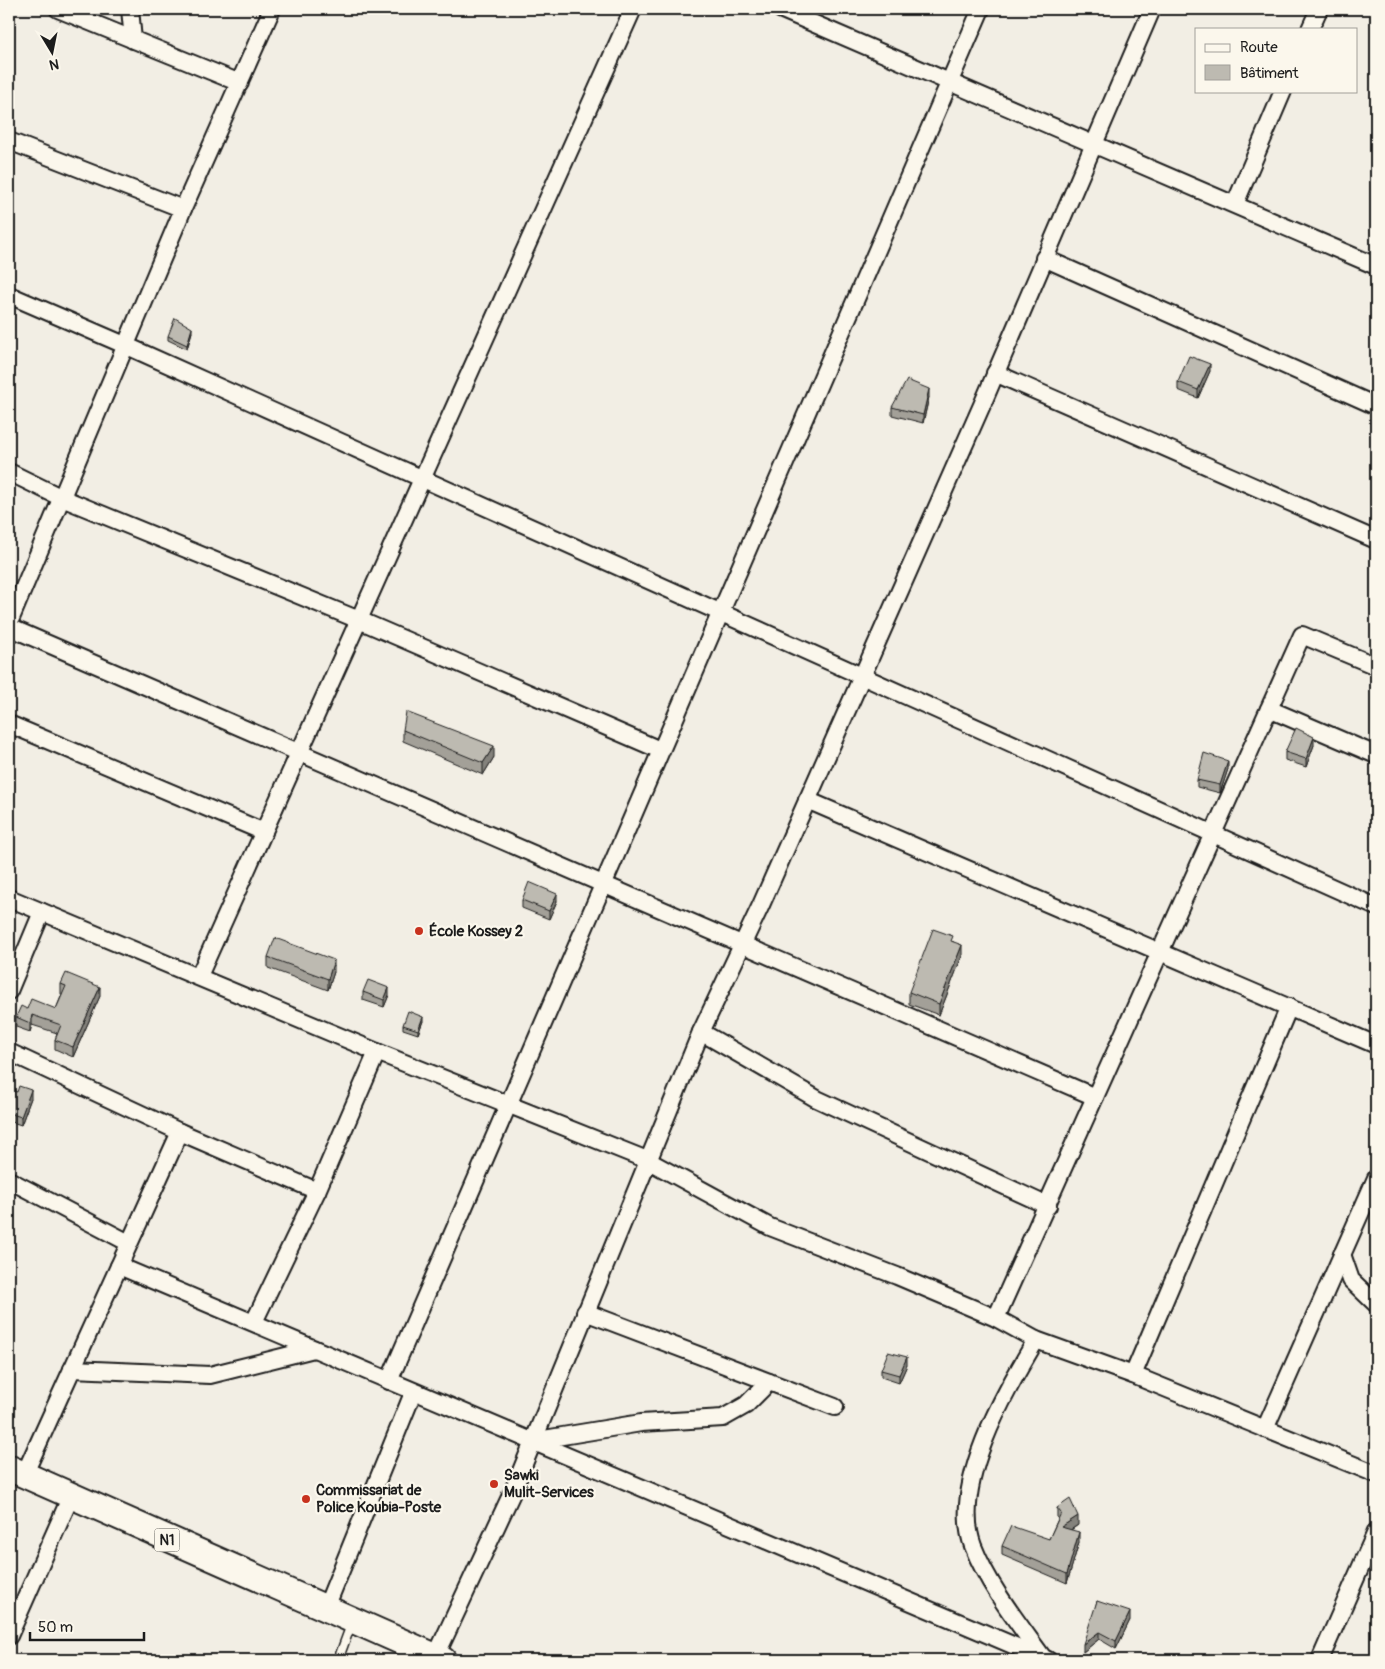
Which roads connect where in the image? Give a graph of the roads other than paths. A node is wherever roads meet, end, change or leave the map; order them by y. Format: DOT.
graph roads {
  1 [pos="58,9"];
  2 [pos="130,9"];
  3 [pos="272,9"];
  4 [pos="633,9"];
  5 [pos="780,9"];
  6 [pos="981,9"];
  7 [pos="1152,9"];
  8 [pos="1319,9"];
  9 [pos="805,14"];
  10 [pos="1310,28"];
  11 [pos="132,40"];
  12 [pos="950,81"];
  13 [pos="240,83"];
  14 [pos="1283,92"];
  15 [pos="9,141"];
  16 [pos="1094,143"];
  17 [pos="1235,204"];
  18 [pos="183,209"];
  19 [pos="1044,258"];
  20 [pos="1376,266"];
  21 [pos="9,295"];
  22 [pos="127,346"];
  23 [pos="995,373"];
  24 [pos="1376,406"];
  25 [pos="9,472"];
  26 [pos="422,479"];
  27 [pos="62,498"];
  28 [pos="1376,540"];
  29 [pos="719,613"];
  30 [pos="359,620"];
  31 [pos="9,623"];
  32 [pos="9,627"];
  33 [pos="1376,666"];
  34 [pos="861,677"];
  35 [pos="1269,709"];
  36 [pos="9,724"];
  37 [pos="660,750"];
  38 [pos="299,753"];
  39 [pos="1376,755"];
  40 [pos="807,800"];
  41 [pos="264,832"];
  42 [pos="1213,834"];
  43 [pos="602,884"];
  44 [pos="9,898"];
  45 [pos="1376,907"];
  46 [pos="42,912"];
  47 [pos="743,944"];
  48 [pos="1160,952"];
  49 [pos="199,976"];
  50 [pos="9,991"];
  51 [pos="1289,1007"];
  52 [pos="701,1032"];
  53 [pos="1376,1045"];
  54 [pos="9,1052"];
  55 [pos="377,1052"];
  56 [pos="1095,1097"];
  57 [pos="508,1102"];
  58 [pos="180,1132"];
  59 [pos="647,1160"];
  60 [pos="1376,1178"];
  61 [pos="9,1180"];
  62 [pos="317,1191"];
  63 [pos="1048,1206"];
  64 [pos="129,1243"];
  65 [pos="1342,1254"];
  66 [pos="119,1266"];
  67 [pos="1376,1304"];
  68 [pos="585,1312"];
  69 [pos="996,1318"];
  70 [pos="254,1322"];
  71 [pos="1036,1340"];
  72 [pos="314,1349"];
  73 [pos="72,1369"];
  74 [pos="1133,1376"];
  75 [pos="389,1381"];
  76 [pos="769,1382"];
  77 [pos="413,1393"];
  78 [pos="835,1407"];
  79 [pos="1265,1429"];
  80 [pos="532,1441"];
  81 [pos="17,1472"];
  82 [pos="1376,1474"];
  83 [pos="71,1496"];
  84 [pos="1376,1532"];
  85 [pos="326,1610"];
  86 [pos="352,1621"];
  87 [pos="9,1636"];
  88 [pos="437,1659"];
  89 [pos="338,1660"];
  90 [pos="1046,1660"];
  91 [pos="1320,1660"];
  1 -- 11 [label="street"];
  2 -- 11 [label="street"];
  3 -- 13 [label="street"];
  4 -- 26 [label="street"];
  5 -- 9 [label="street"];
  6 -- 12 [label="street"];
  7 -- 16 [label="street"];
  8 -- 10 [label="street"];
  9 -- 12 [label="street"];
  11 -- 13 [label="street"];
  12 -- 16 [label="street"];
  12 -- 29 [label="street"];
  13 -- 18 [label="street"];
  14 -- 17 [label="street"];
  15 -- 18 [label="street"];
  16 -- 17 [label="street"];
  16 -- 19 [label="street"];
  17 -- 20 [label="street"];
  18 -- 22 [label="street"];
  19 -- 23 [label="street"];
  19 -- 24 [label="street"];
  21 -- 22 [label="street"];
  22 -- 26 [label="street"];
  22 -- 27 [label="street"];
  23 -- 28 [label="street"];
  23 -- 34 [label="street"];
  25 -- 27 [label="street"];
  26 -- 29 [label="street"];
  26 -- 30 [label="street"];
  27 -- 30 [label="street"];
  27 -- 31 [label="street"];
  29 -- 34 [label="street"];
  29 -- 37 [label="street"];
  30 -- 37 [label="street"];
  30 -- 38 [label="street"];
  32 -- 38 [label="street"];
  33 -- 35 [label="street"];
  34 -- 40 [label="street"];
  34 -- 42 [label="street"];
  35 -- 39 [label="street"];
  35 -- 42 [label="street"];
  36 -- 41 [label="street"];
  37 -- 43 [label="street"];
  38 -- 41 [label="street"];
  38 -- 43 [label="street"];
  40 -- 47 [label="street"];
  40 -- 48 [label="street"];
  41 -- 49 [label="street"];
  42 -- 45 [label="street"];
  42 -- 48 [label="street"];
  43 -- 47 [label="street"];
  43 -- 57 [label="street"];
  44 -- 46 [label="street"];
  46 -- 49 [label="street"];
  46 -- 50 [label="street"];
  47 -- 52 [label="street"];
  47 -- 56 [label="street"];
  48 -- 51 [label="street"];
  48 -- 56 [label="street"];
  49 -- 55 [label="street"];
  51 -- 53 [label="street"];
  51 -- 74 [label="street"];
  52 -- 59 [label="street"];
  52 -- 63 [label="street"];
  54 -- 58 [label="street"];
  55 -- 57 [label="street"];
  55 -- 62 [label="street"];
  56 -- 63 [label="street"];
  57 -- 59 [label="street"];
  57 -- 75 [label="street"];
  58 -- 62 [label="street"];
  58 -- 64 [label="street"];
  59 -- 68 [label="street"];
  59 -- 69 [label="street"];
  60 -- 65 [label="street"];
  61 -- 64 [label="street"];
  62 -- 70 [label="street"];
  63 -- 69 [label="street"];
  64 -- 66 [label="street"];
  65 -- 67 [label="street"];
  65 -- 79 [label="street"];
  66 -- 70 [label="street"];
  66 -- 73 [label="street"];
  68 -- 76 [label="street"];
  68 -- 80 [label="street"];
  69 -- 71 [label="street"];
  70 -- 72 [label="street"];
  71 -- 74 [label="street"];
  71 -- 90 [label="street"];
  72 -- 73 [label="street"];
  72 -- 75 [label="street"];
  73 -- 81 [label="street"];
  74 -- 79 [label="street"];
  75 -- 77 [label="street"];
  76 -- 78 [label="street"];
  76 -- 80 [label="street"];
  77 -- 80 [label="street"];
  77 -- 85 [label="street"];
  79 -- 82 [label="street"];
  80 -- 88 [label="street"];
  80 -- 90 [label="street"];
  81 -- 83 [label="main road, N1"];
  83 -- 85 [label="main road, N1"];
  83 -- 87 [label="street"];
  84 -- 91 [label="street"];
  85 -- 86 [label="main road, N1"];
  86 -- 88 [label="main road, N1"];
  86 -- 89 [label="lane"];
}
